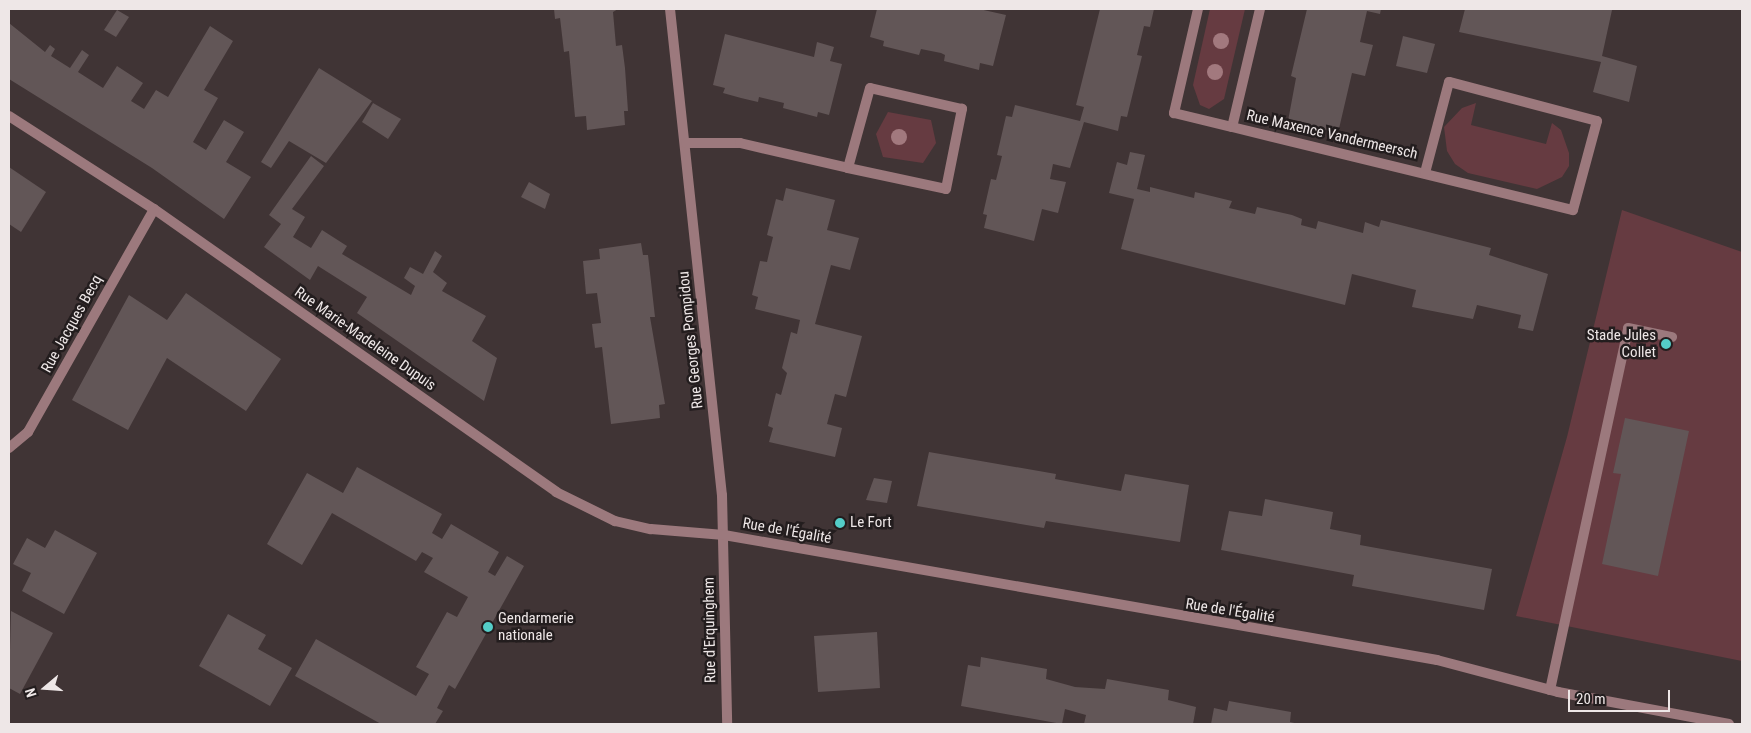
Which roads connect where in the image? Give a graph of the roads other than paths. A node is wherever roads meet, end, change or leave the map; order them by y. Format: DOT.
graph roads {
  1 [pos="670,9"];
  2 [pos="1198,9"];
  3 [pos="1260,9"];
  4 [pos="9,116"];
  5 [pos="1232,127"];
  6 [pos="686,143"];
  7 [pos="848,168"];
  8 [pos="1426,173"];
  9 [pos="154,209"];
  10 [pos="1672,337"];
  11 [pos="9,448"];
  12 [pos="724,535"];
  13 [pos="1550,690"];
  14 [pos="727,724"];
  15 [pos="1725,724"];
  1 -- 6 [label="street, Rue Georges Pompidou"];
  2 -- 5 [label="street, Rue Maxence Vandermeersch"];
  3 -- 5 [label="street, Rue Maxence Vandermeersch"];
  4 -- 9 [label="street, Rue Marie-Madeleine Dupuis"];
  5 -- 8 [label="street, Rue Maxence Vandermeersch"];
  6 -- 7 [label="street"];
  6 -- 12 [label="street, Rue Georges Pompidou"];
  7 -- 7 [label="street"];
  8 -- 8 [label="street, Rue Maxence Vandermeersch"];
  9 -- 11 [label="street, Rue Jacques Becq"];
  9 -- 12 [label="street, Rue Marie-Madeleine Dupuis"];
  10 -- 13 [label="street"];
  12 -- 13 [label="street, Rue de l'Égalité"];
  12 -- 14 [label="street, Rue d'Erquinghem"];
  13 -- 15 [label="street, Rue de l'Égalité"];
}
